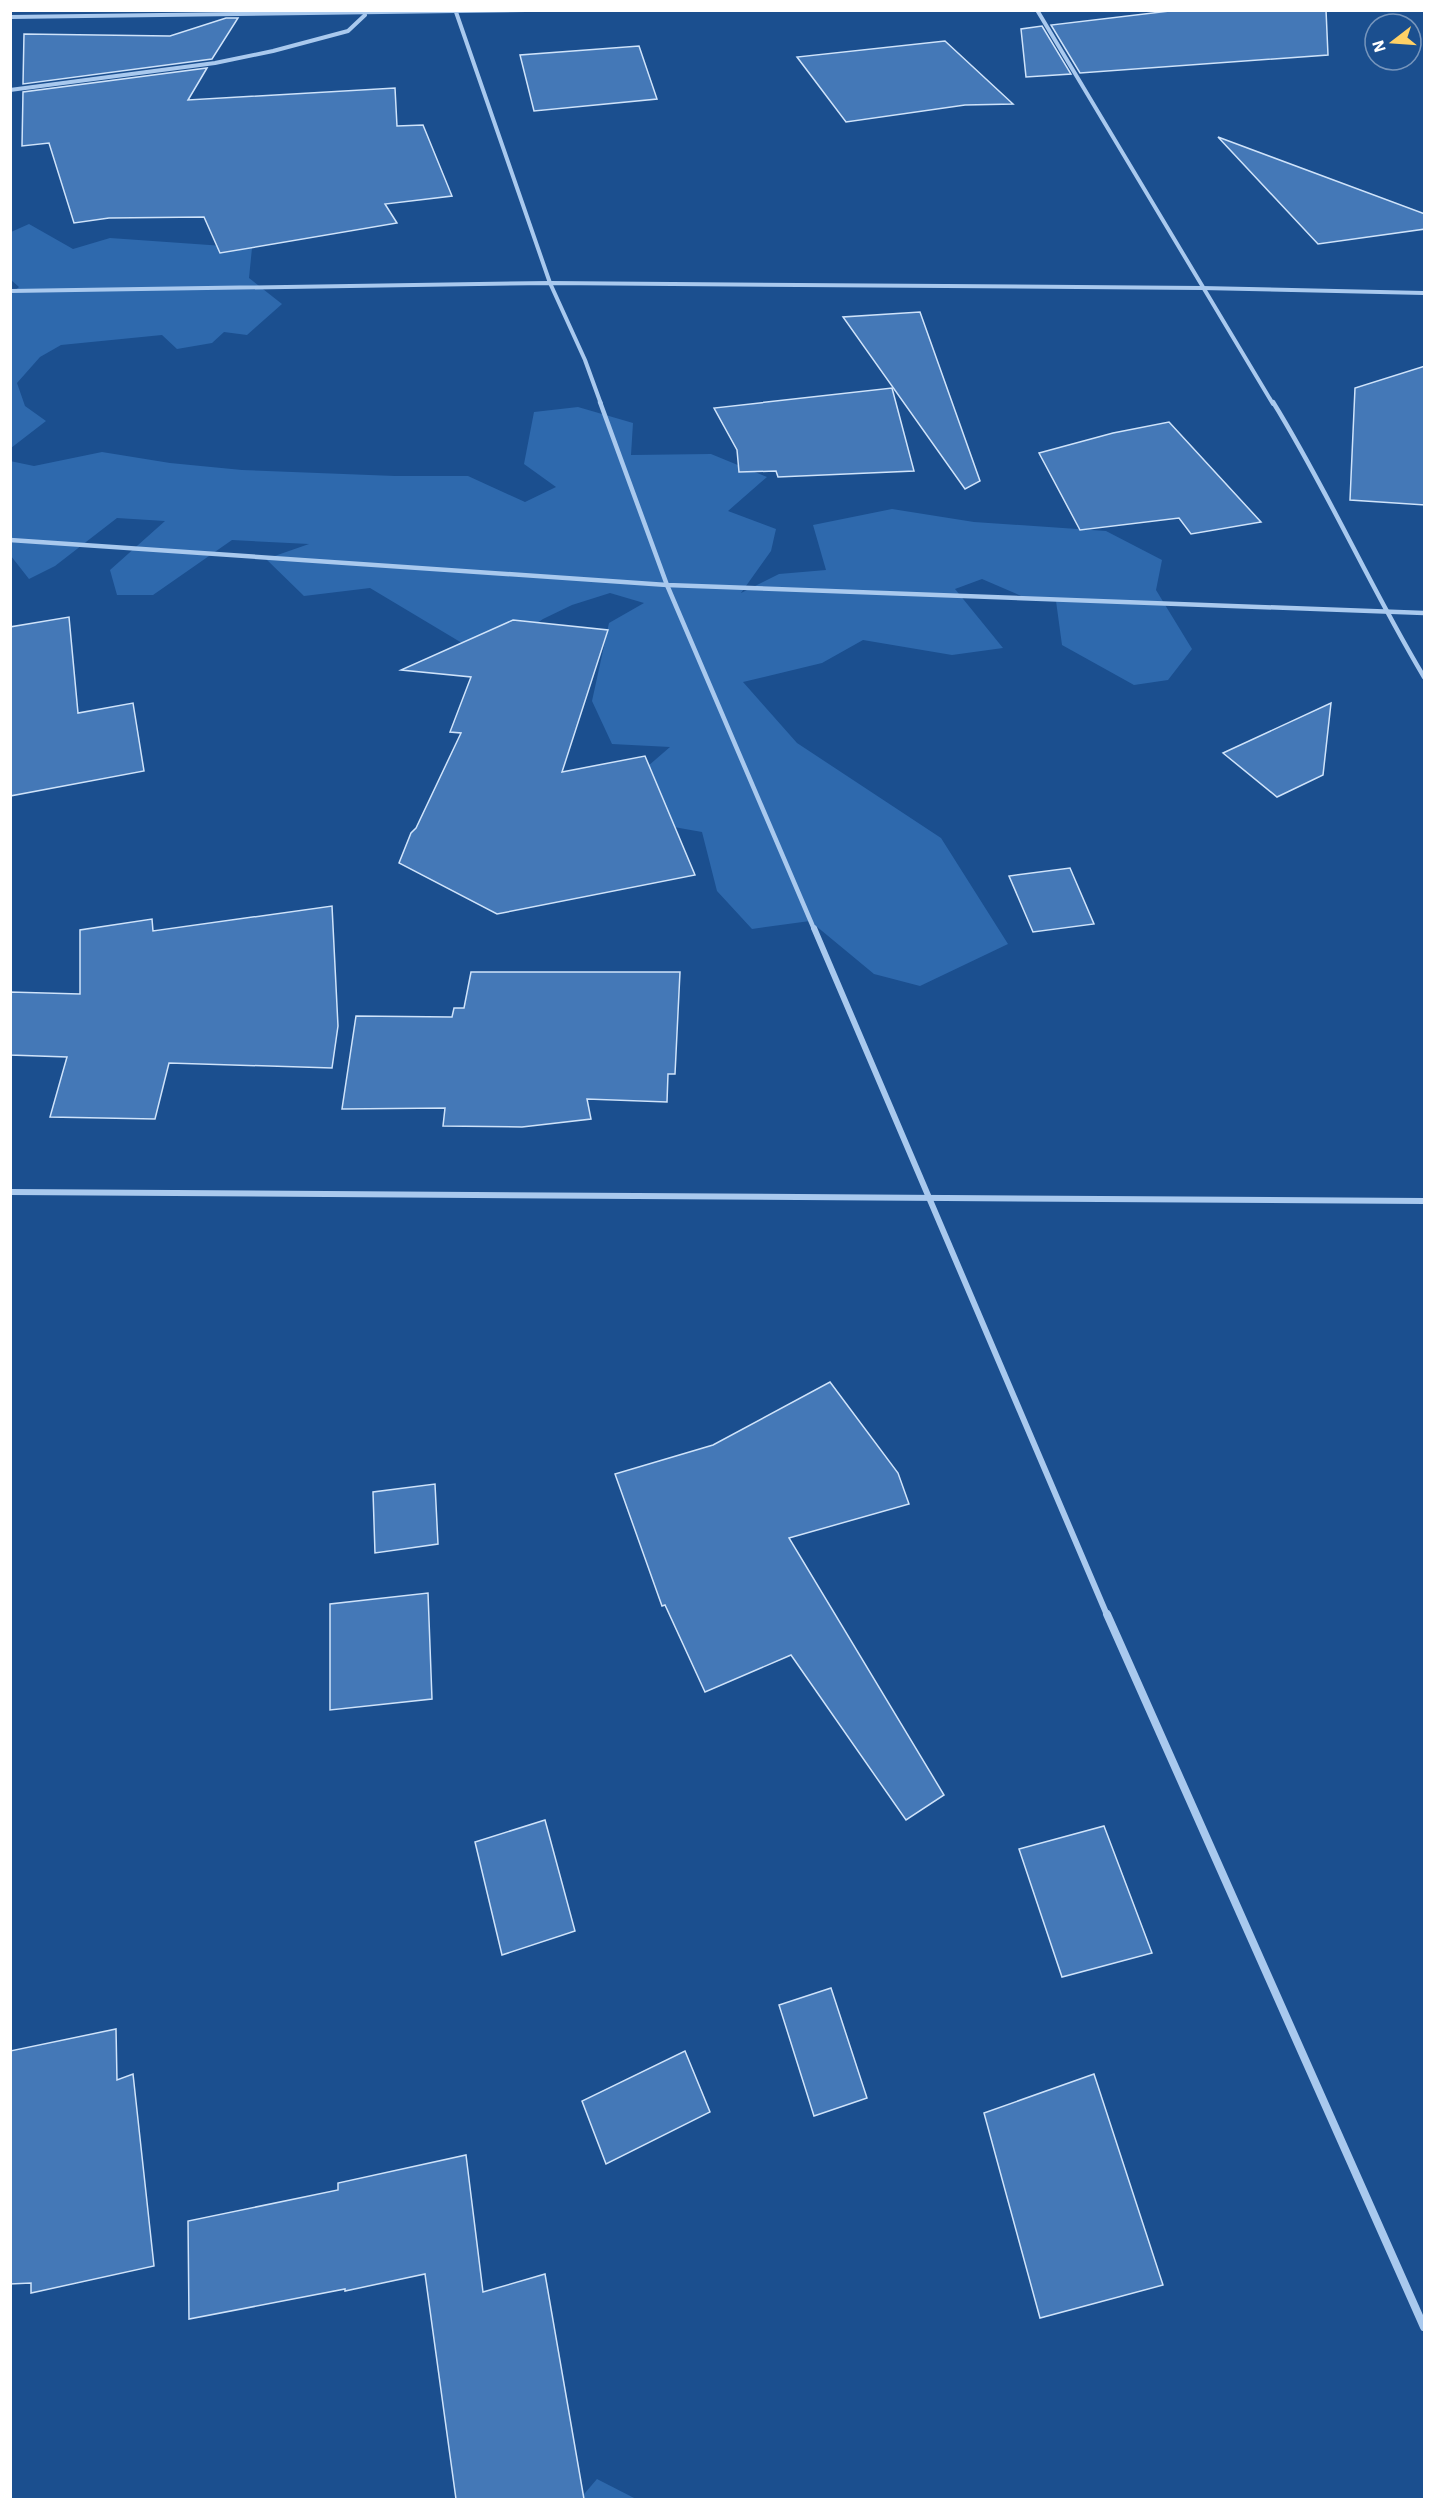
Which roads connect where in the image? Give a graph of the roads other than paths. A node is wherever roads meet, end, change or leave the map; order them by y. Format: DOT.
graph roads {
  1 [pos="526,10"];
  2 [pos="1036,10"];
  3 [pos="456,12"];
  4 [pos="365,14"];
  5 [pos="10,17"];
  6 [pos="10,90"];
  7 [pos="550,284"];
  8 [pos="1202,288"];
  9 [pos="10,291"];
  10 [pos="1425,293"];
  11 [pos="10,540"];
  12 [pos="667,585"];
  13 [pos="1384,610"];
  14 [pos="1425,613"];
  15 [pos="1425,677"];
  16 [pos="10,1192"];
  17 [pos="929,1198"];
  18 [pos="1425,1201"];
  19 [pos="1425,2326"];
  1 -- 3 [label="street"];
  2 -- 8 [label="street"];
  3 -- 4 [label="street"];
  3 -- 7 [label="street"];
  4 -- 5 [label="street"];
  4 -- 6 [label="street"];
  7 -- 8 [label="street"];
  7 -- 9 [label="street"];
  7 -- 12 [label="street"];
  8 -- 10 [label="street"];
  8 -- 13 [label="street"];
  11 -- 12 [label="street"];
  12 -- 13 [label="street"];
  12 -- 17 [label="street"];
  13 -- 14 [label="street"];
  13 -- 15 [label="street"];
  16 -- 17 [label="street"];
  17 -- 18 [label="street"];
  17 -- 19 [label="street"];
}
